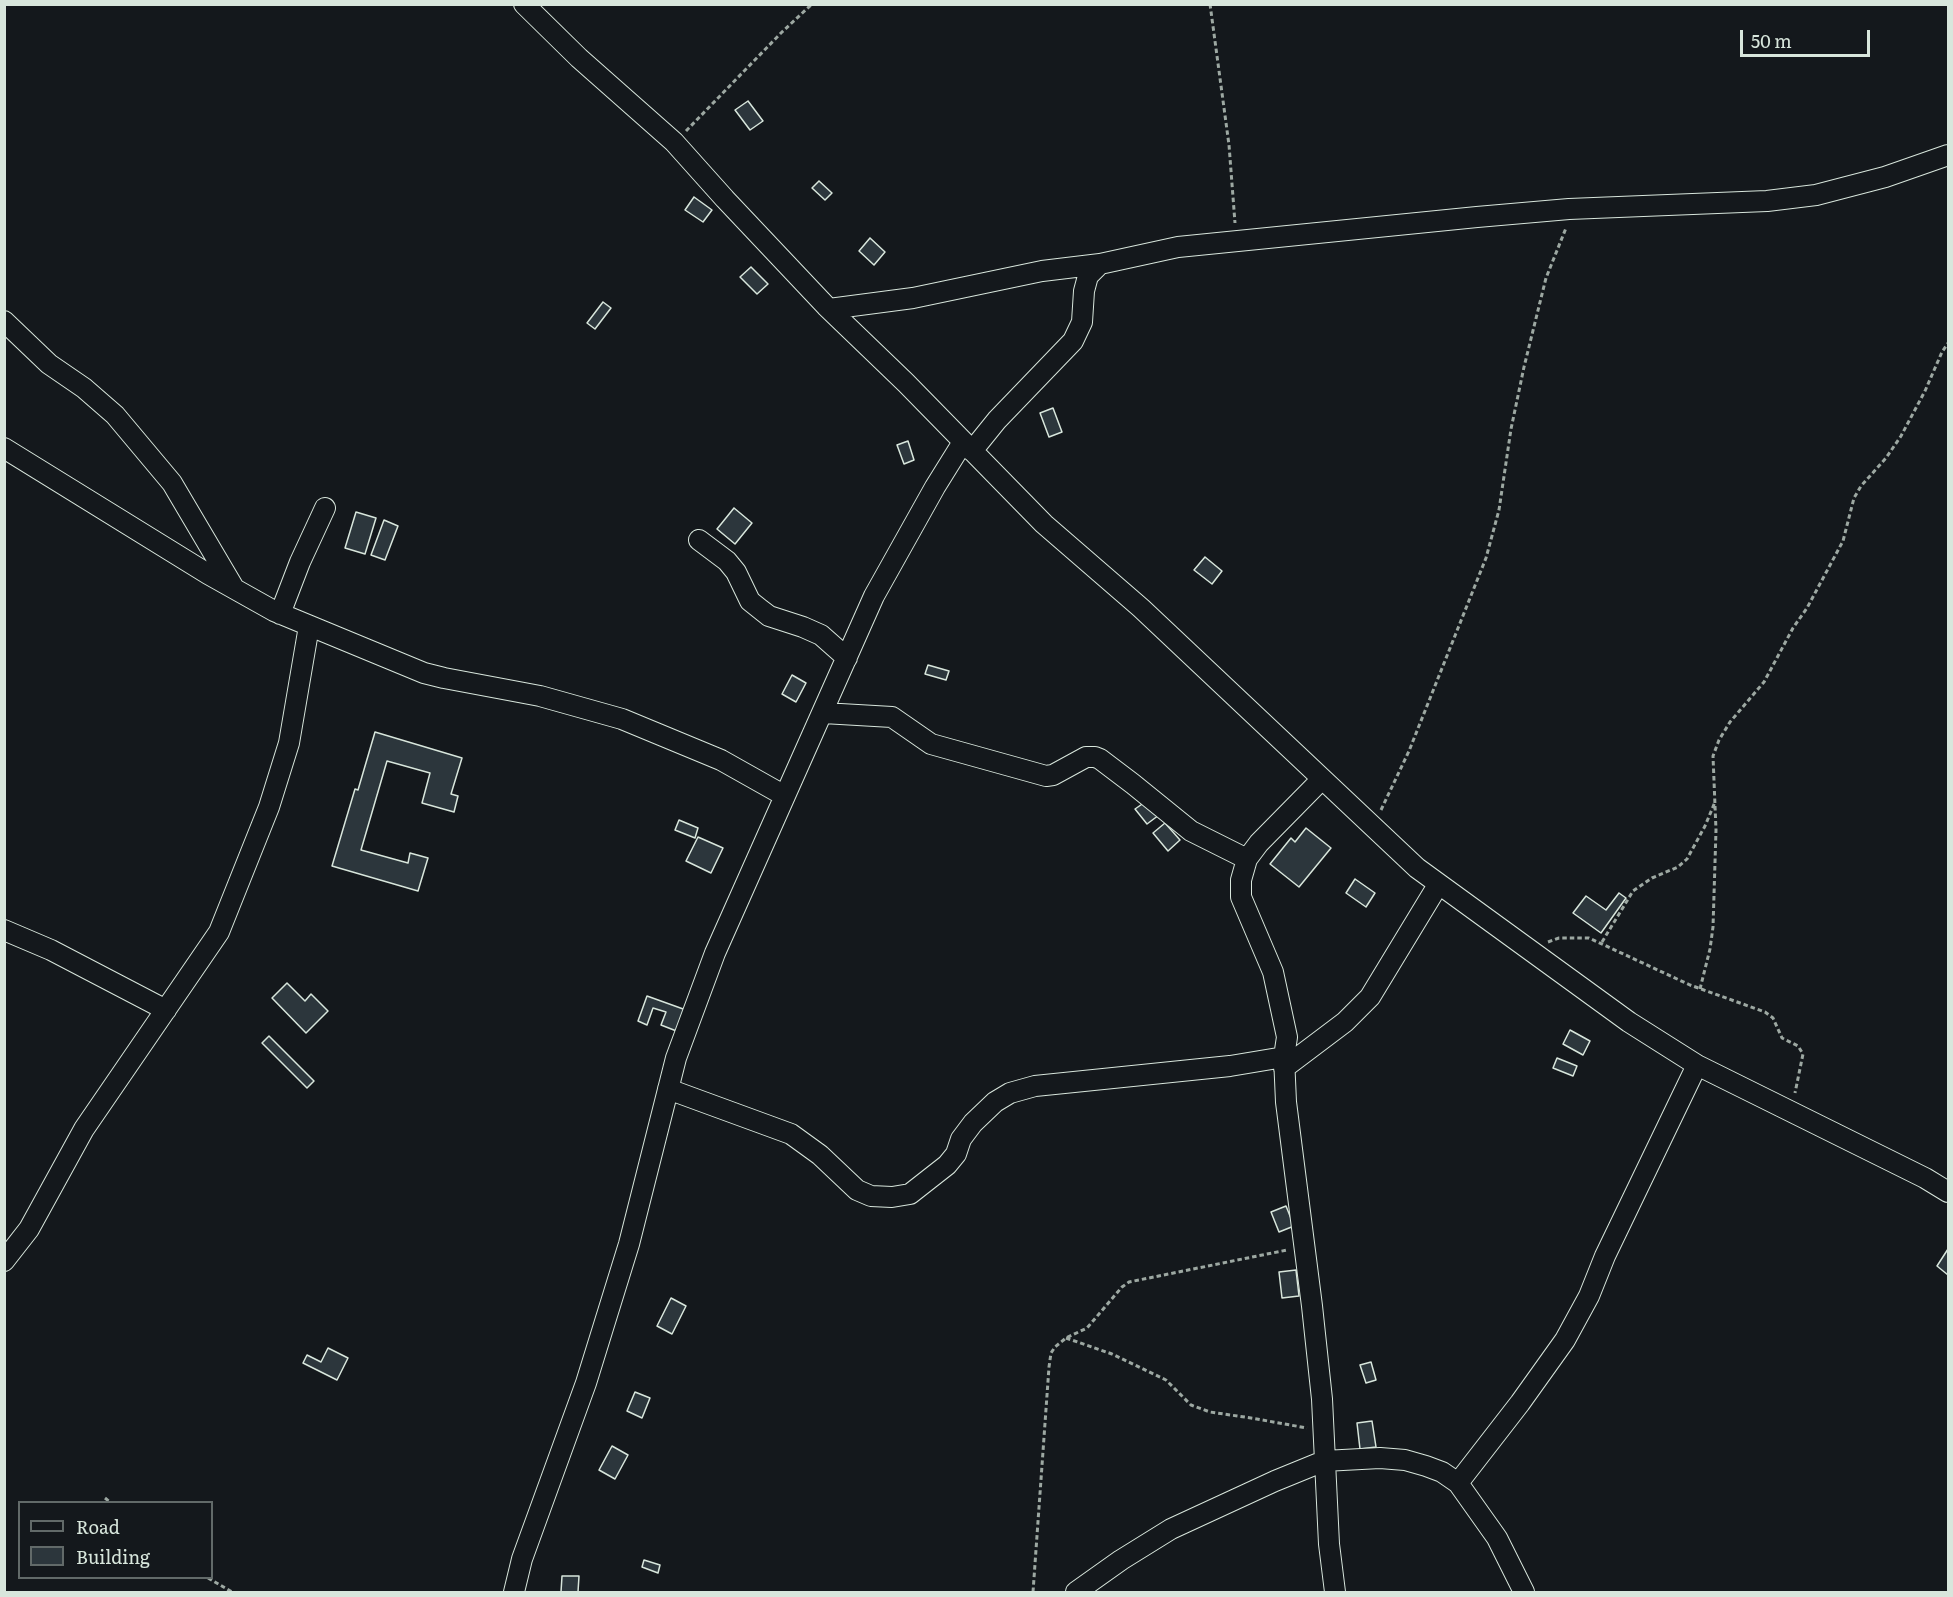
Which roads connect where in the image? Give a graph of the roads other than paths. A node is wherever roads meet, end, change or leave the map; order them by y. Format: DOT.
graph roads {
  1 [pos="524,4"];
  2 [pos="1948,155"];
  3 [pos="1100,264"];
  4 [pos="829,309"];
  5 [pos="4,321"];
  6 [pos="968,447"];
  7 [pos="4,448"];
  8 [pos="325,508"];
  9 [pos="699,540"];
  10 [pos="234,588"];
  11 [pos="280,614"];
  12 [pos="309,626"];
  13 [pos="847,658"];
  14 [pos="823,713"];
  15 [pos="1321,780"];
  16 [pos="785,796"];
  17 [pos="1247,859"];
  18 [pos="1438,885"];
  19 [pos="4,930"];
  20 [pos="166,1010"];
  21 [pos="1284,1062"];
  22 [pos="1697,1065"];
  23 [pos="668,1089"];
  24 [pos="1948,1192"];
  25 [pos="4,1261"];
  26 [pos="1324,1461"];
  27 [pos="1458,1483"];
  28 [pos="514,1593"];
  29 [pos="1076,1593"];
  30 [pos="1335,1593"];
  31 [pos="1524,1593"];
  1 -- 4 [label="street"];
  2 -- 3 [label="street"];
  3 -- 4 [label="street"];
  3 -- 6 [label="street"];
  4 -- 6 [label="street"];
  5 -- 10 [label="street"];
  6 -- 13 [label="street"];
  6 -- 15 [label="street"];
  7 -- 10 [label="street"];
  8 -- 11 [label="street"];
  9 -- 13 [label="street"];
  10 -- 11 [label="street"];
  11 -- 12 [label="street"];
  12 -- 16 [label="street"];
  12 -- 20 [label="street"];
  13 -- 14 [label="street"];
  14 -- 16 [label="street"];
  14 -- 17 [label="street"];
  15 -- 17 [label="street"];
  15 -- 18 [label="street"];
  16 -- 23 [label="street"];
  17 -- 21 [label="street"];
  18 -- 21 [label="street"];
  18 -- 22 [label="street"];
  19 -- 20 [label="street"];
  20 -- 25 [label="street"];
  21 -- 23 [label="street"];
  21 -- 26 [label="street"];
  22 -- 24 [label="street"];
  22 -- 27 [label="street"];
  23 -- 28 [label="street"];
  26 -- 27 [label="street"];
  26 -- 29 [label="street"];
  26 -- 30 [label="street"];
  27 -- 31 [label="street"];
}
